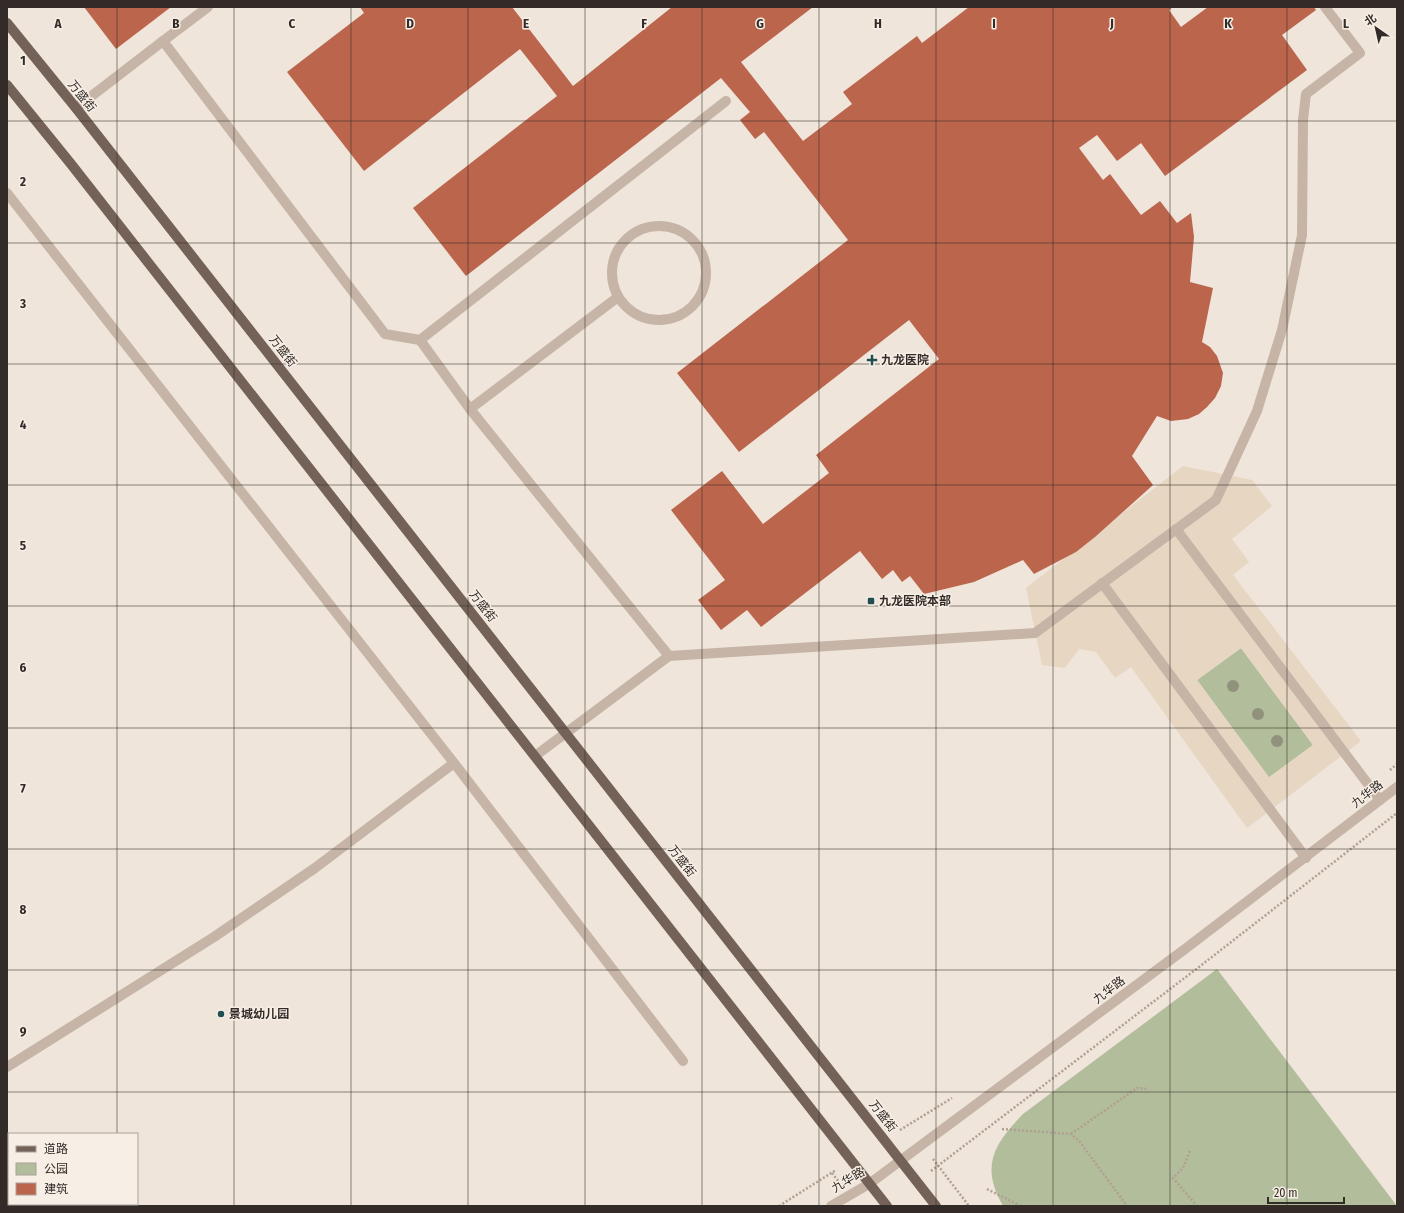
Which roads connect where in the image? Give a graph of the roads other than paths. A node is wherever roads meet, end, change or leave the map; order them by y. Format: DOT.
graph roads {
  1 [pos="208,7"];
  2 [pos="1325,7"];
  3 [pos="7,23"];
  4 [pos="163,41"];
  5 [pos="7,85"];
  6 [pos="726,101"];
  7 [pos="76,108"];
  8 [pos="7,194"];
  9 [pos="618,298"];
  10 [pos="420,340"];
  11 [pos="470,409"];
  12 [pos="1176,530"];
  13 [pos="1102,583"];
  14 [pos="669,656"];
  15 [pos="566,733"];
  16 [pos="535,756"];
  17 [pos="454,763"];
  18 [pos="1397,787"];
  19 [pos="1380,800"];
  20 [pos="1306,858"];
  21 [pos="683,1061"];
  22 [pos="7,1067"];
  23 [pos="900,1160"];
  24 [pos="869,1184"];
  25 [pos="831,1206"];
  26 [pos="887,1206"];
  27 [pos="936,1206"];
  1 -- 4 [label="street"];
  2 -- 12 [label="street"];
  3 -- 7 [label="main road, 万盛街"];
  4 -- 7 [label="street"];
  4 -- 10 [label="street"];
  5 -- 16 [label="main road"];
  6 -- 10 [label="street"];
  7 -- 15 [label="main road, 万盛街"];
  8 -- 17 [label="street"];
  9 -- 9 [label="street"];
  9 -- 11 [label="street"];
  10 -- 11 [label="street"];
  11 -- 14 [label="street"];
  12 -- 13 [label="street"];
  12 -- 19 [label="street"];
  13 -- 14 [label="street"];
  13 -- 20 [label="street"];
  14 -- 15 [label="street"];
  15 -- 16 [label="street"];
  15 -- 23 [label="main road, 万盛街"];
  16 -- 24 [label="main road"];
  17 -- 21 [label="street"];
  17 -- 22 [label="street"];
  18 -- 19 [label="street, 九华路"];
  19 -- 20 [label="street, 九华路"];
  20 -- 23 [label="street, 九华路"];
  23 -- 24 [label="street, 九华路"];
  23 -- 27 [label="main road, 万盛街"];
  24 -- 25 [label="street, 九华路"];
  24 -- 26 [label="main road"];
}
